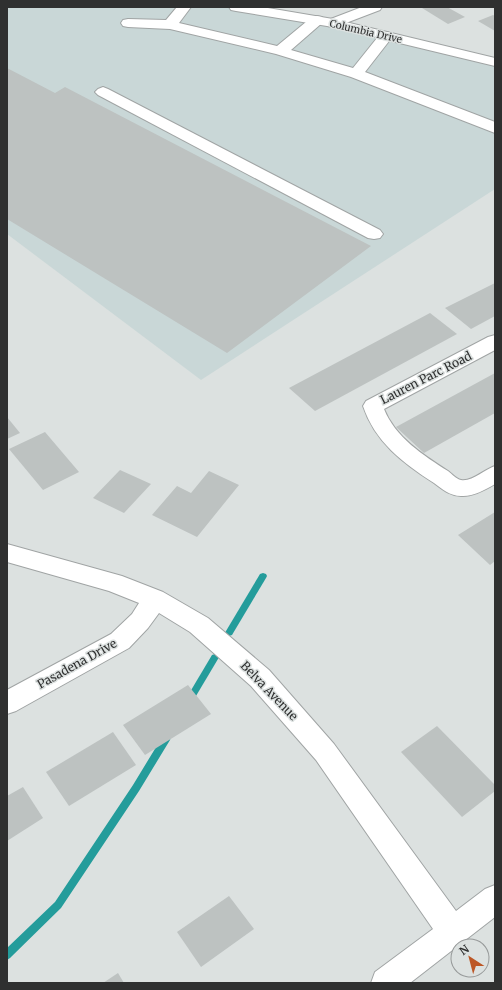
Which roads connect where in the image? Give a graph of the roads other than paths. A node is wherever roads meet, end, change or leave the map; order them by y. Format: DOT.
graph roads {
  1 [pos="184,7"];
  2 [pos="236,7"];
  3 [pos="375,7"];
  4 [pos="317,20"];
  5 [pos="128,23"];
  6 [pos="333,23"];
  7 [pos="170,26"];
  8 [pos="386,36"];
  9 [pos="280,52"];
  10 [pos="495,62"];
  11 [pos="356,74"];
  12 [pos="103,92"];
  13 [pos="495,128"];
  14 [pos="374,234"];
  15 [pos="495,342"];
  16 [pos="495,474"];
  17 [pos="7,553"];
  18 [pos="155,598"];
  19 [pos="7,703"];
  20 [pos="495,900"];
  21 [pos="453,932"];
  22 [pos="386,983"];
  1 -- 7 [label="street"];
  2 -- 4 [label="street, Columbia Drive"];
  3 -- 6 [label="street"];
  4 -- 6 [label="street, Columbia Drive"];
  4 -- 9 [label="street"];
  5 -- 7 [label="street"];
  6 -- 8 [label="street, Columbia Drive"];
  7 -- 9 [label="street"];
  8 -- 10 [label="street, Columbia Drive"];
  8 -- 11 [label="street"];
  9 -- 11 [label="street"];
  11 -- 13 [label="street"];
  12 -- 14 [label="street"];
  15 -- 16 [label="street, Lauren Parc Road"];
  17 -- 18 [label="street, Belva Avenue"];
  18 -- 19 [label="street, Pasadena Drive"];
  18 -- 21 [label="street, Belva Avenue"];
  20 -- 21 [label="street"];
  21 -- 22 [label="street"];
}
